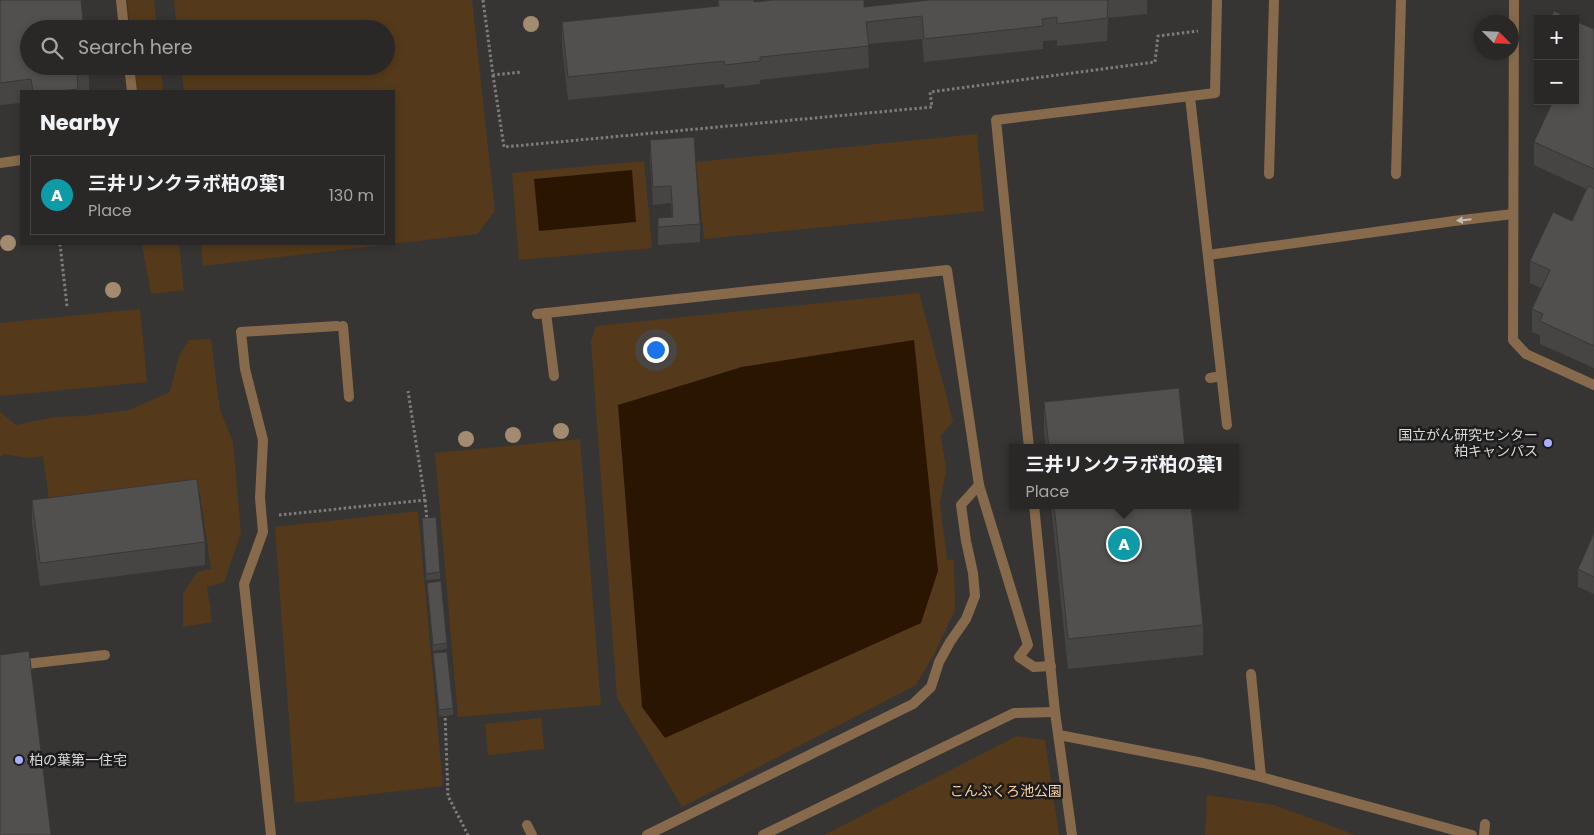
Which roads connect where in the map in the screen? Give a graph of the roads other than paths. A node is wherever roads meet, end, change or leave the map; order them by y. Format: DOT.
graph roads {
  1 [pos="121,0"];
  2 [pos="1216,0"];
  3 [pos="1274,0"];
  4 [pos="1401,0"];
  5 [pos="1514,0"];
  6 [pos="123,20"];
  7 [pos="130,75"];
  8 [pos="132,90"];
  9 [pos="1190,97"];
  10 [pos="20,160"];
  11 [pos="0,162"];
  12 [pos="1270,174"];
  13 [pos="1396,174"];
  14 [pos="1513,214"];
  15 [pos="1208,256"];
  16 [pos="554,376"];
  17 [pos="1221,376"];
  18 [pos="1210,378"];
  19 [pos="1594,385"];
  20 [pos="348,397"];
  21 [pos="1227,425"];
  22 [pos="1029,444"];
  23 [pos="980,484"];
  24 [pos="1034,509"];
  25 [pos="105,655"];
  26 [pos="1051,666"];
  27 [pos="0,667"];
  28 [pos="1252,674"];
  29 [pos="1055,712"];
  30 [pos="1058,736"];
  31 [pos="1261,777"];
  32 [pos="527,825"];
  33 [pos="271,835"];
  34 [pos="532,835"];
  35 [pos="647,835"];
  36 [pos="763,835"];
  37 [pos="1072,835"];
  38 [pos="1472,835"];
  1 -- 6 [label="street"];
  2 -- 9 [label="street"];
  3 -- 12 [label="street"];
  4 -- 13 [label="street"];
  5 -- 14 [label="street"];
  7 -- 8 [label="street"];
  9 -- 15 [label="street"];
  9 -- 22 [label="street"];
  10 -- 11 [label="street"];
  14 -- 15 [label="street, one-way"];
  14 -- 19 [label="street"];
  15 -- 17 [label="street"];
  16 -- 23 [label="street"];
  17 -- 18 [label="street"];
  17 -- 21 [label="street"];
  20 -- 33 [label="street"];
  23 -- 26 [label="street"];
  23 -- 35 [label="street"];
  24 -- 26 [label="street"];
  25 -- 27 [label="street"];
  26 -- 29 [label="street"];
  28 -- 31 [label="street"];
  29 -- 30 [label="street"];
  29 -- 36 [label="street"];
  30 -- 31 [label="street"];
  30 -- 37 [label="street"];
  31 -- 38 [label="street"];
  32 -- 34 [label="street"];
}
